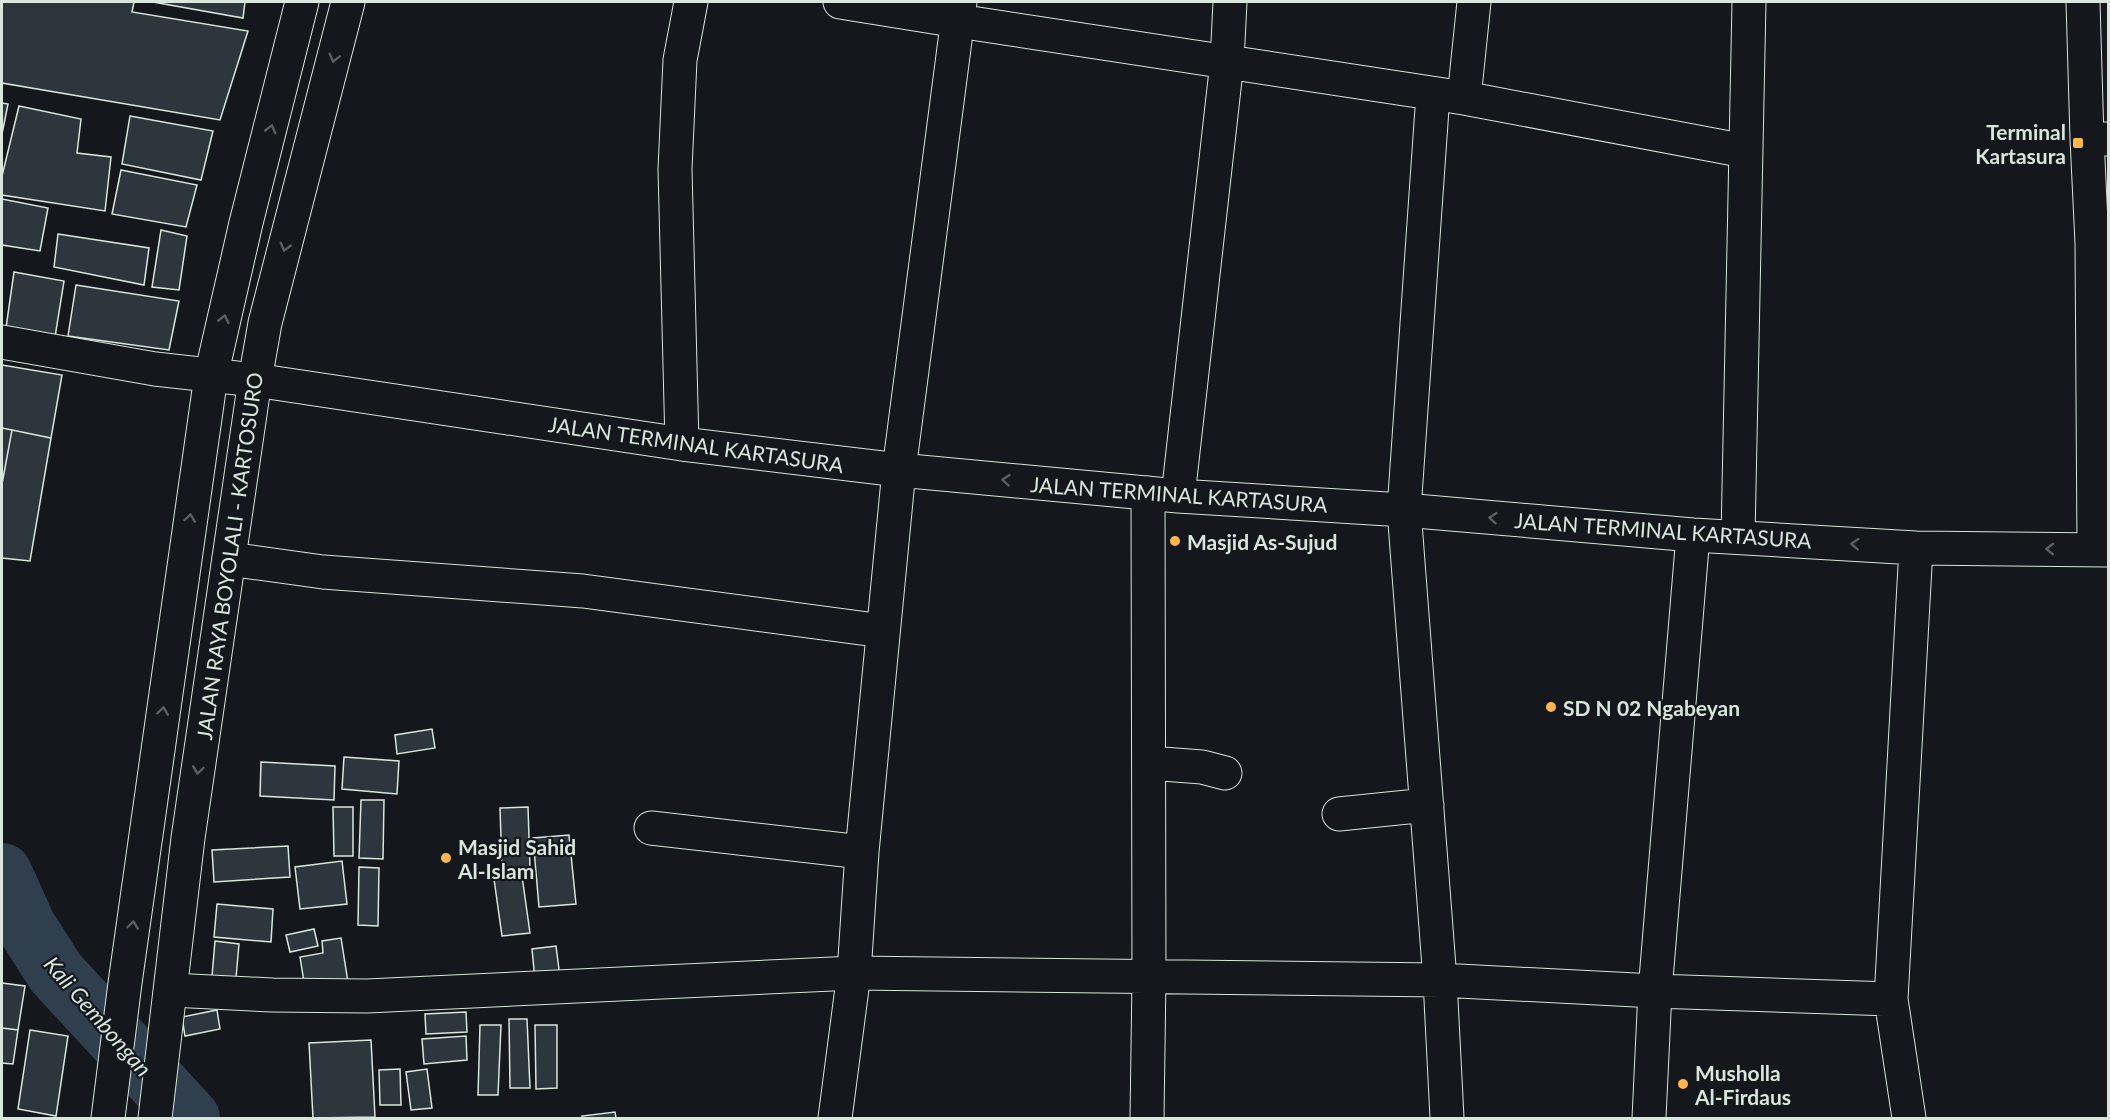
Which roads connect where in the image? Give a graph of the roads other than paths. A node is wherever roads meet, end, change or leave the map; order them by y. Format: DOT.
graph roads {
  1 [pos="302,2"];
  2 [pos="348,2"];
  3 [pos="691,2"];
  4 [pos="840,2"];
  5 [pos="1230,2"];
  6 [pos="1474,2"];
  7 [pos="1749,2"];
  8 [pos="2083,2"];
  9 [pos="959,11"];
  10 [pos="1227,62"];
  11 [pos="1449,96"];
  12 [pos="2098,139"];
  13 [pos="1745,152"];
  14 [pos="2,342"];
  15 [pos="211,376"];
  16 [pos="255,380"];
  17 [pos="682,444"];
  18 [pos="899,470"];
  19 [pos="1163,495"];
  20 [pos="1404,510"];
  21 [pos="1693,535"];
  22 [pos="1738,537"];
  23 [pos="1916,548"];
  24 [pos="2101,550"];
  25 [pos="229,559"];
  26 [pos="884,631"];
  27 [pos="1149,763"];
  28 [pos="1225,772"];
  29 [pos="1426,805"];
  30 [pos="1339,814"];
  31 [pos="651,828"];
  32 [pos="862,852"];
  33 [pos="854,973"];
  34 [pos="1149,978"];
  35 [pos="1440,980"];
  36 [pos="171,990"];
  37 [pos="1655,991"];
  38 [pos="1892,999"];
  39 [pos="156,1113"];
  40 [pos="108,1119"];
  41 [pos="835,1119"];
  42 [pos="1147,1119"];
  43 [pos="1447,1119"];
  44 [pos="1649,1119"];
  45 [pos="1909,1119"];
  15 -- 1 [label="main road, JALAN RAYA BOYOLALI - KARTOSURO, one-way"];
  2 -- 16 [label="main road, JALAN RAYA BOYOLALI - KARTOSURO, one-way"];
  3 -- 17 [label="main road"];
  4 -- 9 [label="main road"];
  5 -- 10 [label="main road"];
  6 -- 11 [label="main road"];
  7 -- 13 [label="main road"];
  8 -- 12 [label="main road"];
  9 -- 10 [label="main road"];
  9 -- 18 [label="main road"];
  10 -- 11 [label="main road"];
  10 -- 19 [label="main road"];
  11 -- 13 [label="main road"];
  11 -- 20 [label="main road"];
  12 -- 24 [label="main road"];
  13 -- 22 [label="main road"];
  14 -- 15 [label="main road, JALAN TERMINAL KARTASURA"];
  15 -- 16 [label="main road, JALAN TERMINAL KARTASURA"];
  40 -- 15 [label="main road, JALAN RAYA BOYOLALI - KARTOSURO, one-way"];
  16 -- 17 [label="main road, JALAN TERMINAL KARTASURA"];
  16 -- 25 [label="main road, JALAN RAYA BOYOLALI - KARTOSURO"];
  17 -- 18 [label="main road, JALAN TERMINAL KARTASURA"];
  19 -- 18 [label="main road, JALAN TERMINAL KARTASURA, one-way"];
  18 -- 26 [label="main road"];
  19 -- 20 [label="main road, JALAN TERMINAL KARTASURA"];
  19 -- 27 [label="main road"];
  21 -- 20 [label="main road, JALAN TERMINAL KARTASURA, one-way"];
  20 -- 29 [label="main road"];
  21 -- 22 [label="main road, JALAN TERMINAL KARTASURA"];
  21 -- 37 [label="main road"];
  23 -- 22 [label="main road, JALAN TERMINAL KARTASURA, one-way"];
  24 -- 23 [label="main road, JALAN TERMINAL KARTASURA, one-way"];
  23 -- 38 [label="main road"];
  25 -- 26 [label="main road"];
  25 -- 36 [label="main road, JALAN RAYA BOYOLALI - KARTOSURO, one-way"];
  26 -- 32 [label="main road"];
  27 -- 28 [label="main road"];
  27 -- 34 [label="main road"];
  29 -- 30 [label="main road"];
  29 -- 35 [label="main road"];
  31 -- 32 [label="main road"];
  32 -- 33 [label="main road"];
  33 -- 34 [label="main road"];
  33 -- 36 [label="main road"];
  33 -- 41 [label="main road"];
  34 -- 35 [label="main road"];
  34 -- 42 [label="main road"];
  35 -- 37 [label="main road"];
  35 -- 43 [label="main road"];
  36 -- 39 [label="main road, JALAN RAYA BOYOLALI - KARTOSURO"];
  37 -- 38 [label="main road"];
  37 -- 44 [label="main road"];
  38 -- 45 [label="main road"];
}
